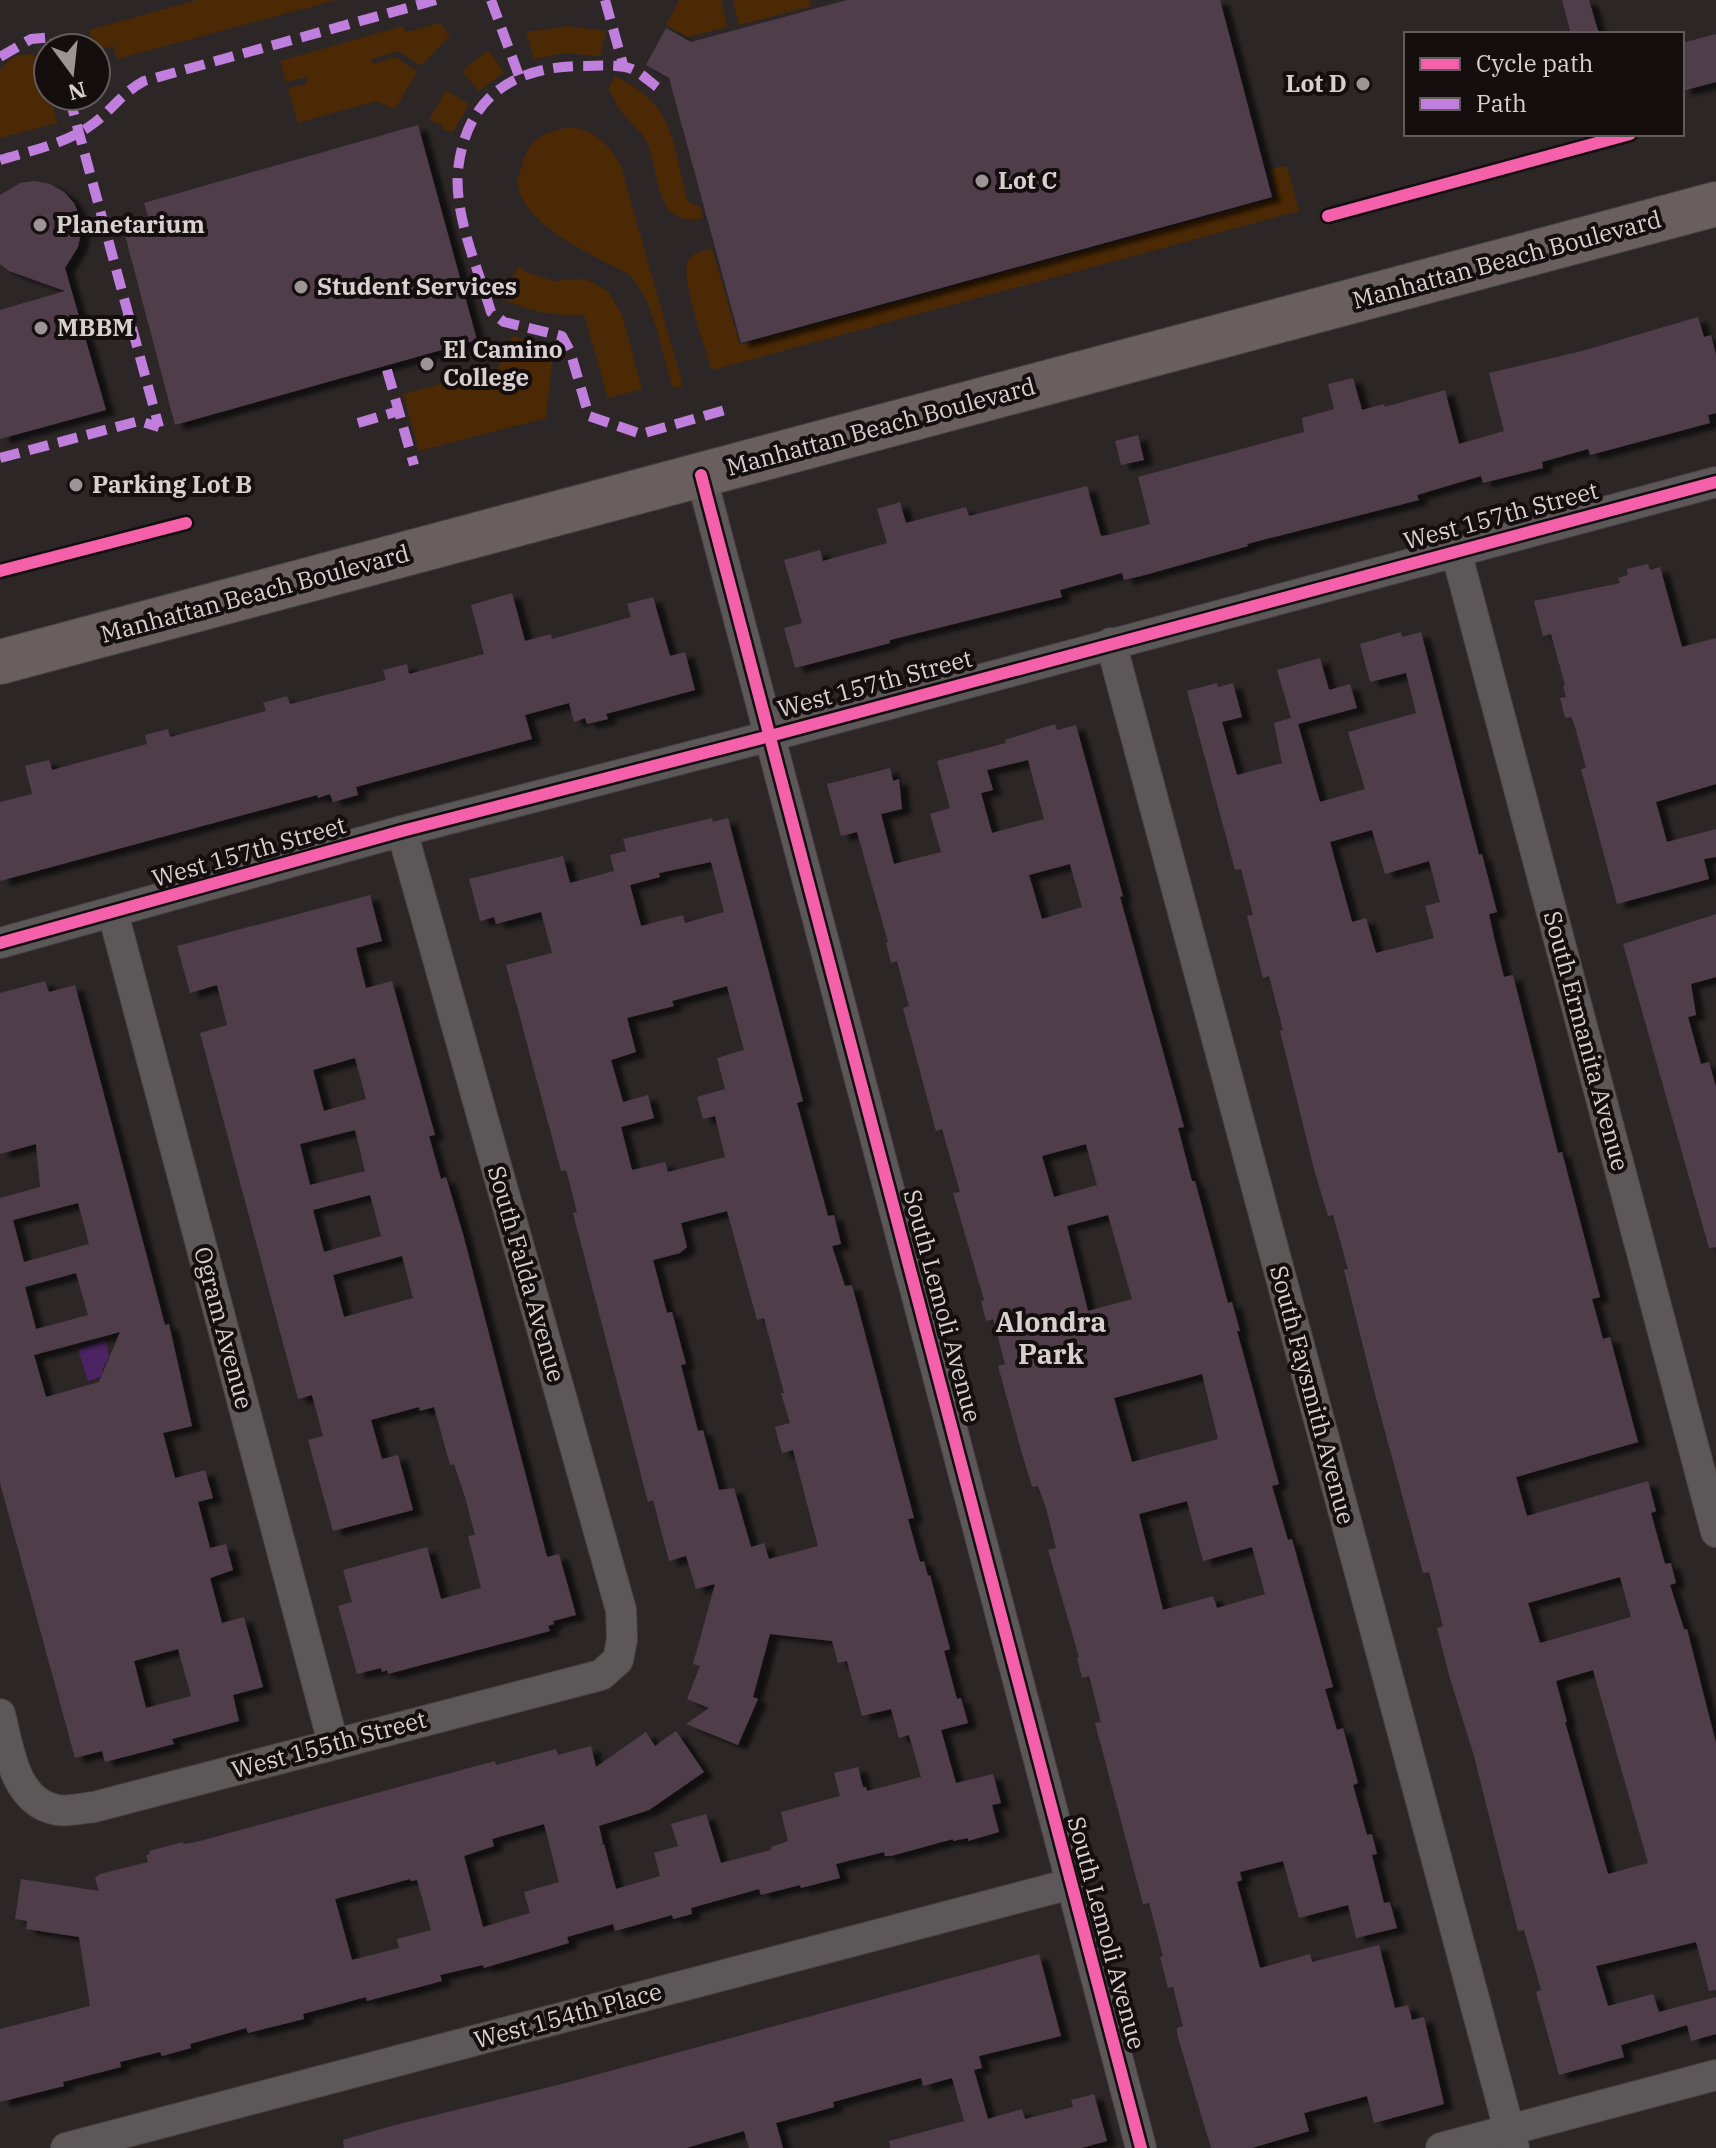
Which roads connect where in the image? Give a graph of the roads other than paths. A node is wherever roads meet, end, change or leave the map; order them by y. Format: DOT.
graph roads {
  1 [pos="1716,204"];
  2 [pos="701,475"];
  3 [pos="1716,482"];
  4 [pos="1456,551"];
  5 [pos="1111,643"];
  6 [pos="0,662"];
  7 [pos="770,736"];
  8 [pos="402,831"];
  9 [pos="113,913"];
  10 [pos="0,943"];
  11 [pos="1716,1532"];
  12 [pos="564,1685"];
  13 [pos="0,1714"];
  14 [pos="333,1743"];
  15 [pos="1070,1884"];
  16 [pos="1716,2075"];
  17 [pos="1511,2139"];
  18 [pos="66,2148"];
  19 [pos="1141,2148"];
  20 [pos="1441,2148"];
  1 -- 2 [label="main road, Manhattan Beach Boulevard"];
  2 -- 6 [label="main road, Manhattan Beach Boulevard"];
  2 -- 7 [label="street, South Lemoli Avenue"];
  3 -- 4 [label="street, West 157th Street"];
  4 -- 5 [label="street, West 157th Street"];
  4 -- 11 [label="street, South Ermanita Avenue"];
  5 -- 7 [label="street, West 157th Street"];
  5 -- 17 [label="street, South Faysmith Avenue"];
  7 -- 8 [label="street, West 157th Street"];
  7 -- 15 [label="street, South Lemoli Avenue"];
  8 -- 9 [label="street, West 157th Street"];
  8 -- 12 [label="street, South Falda Avenue"];
  9 -- 10 [label="street, West 157th Street"];
  9 -- 14 [label="street, Ogram Avenue"];
  12 -- 14 [label="street, West 155th Street"];
  13 -- 14 [label="street, West 155th Street"];
  15 -- 18 [label="street, West 154th Place"];
  15 -- 19 [label="street, South Lemoli Avenue"];
  16 -- 17 [label="street"];
  17 -- 20 [label="street"];
}
